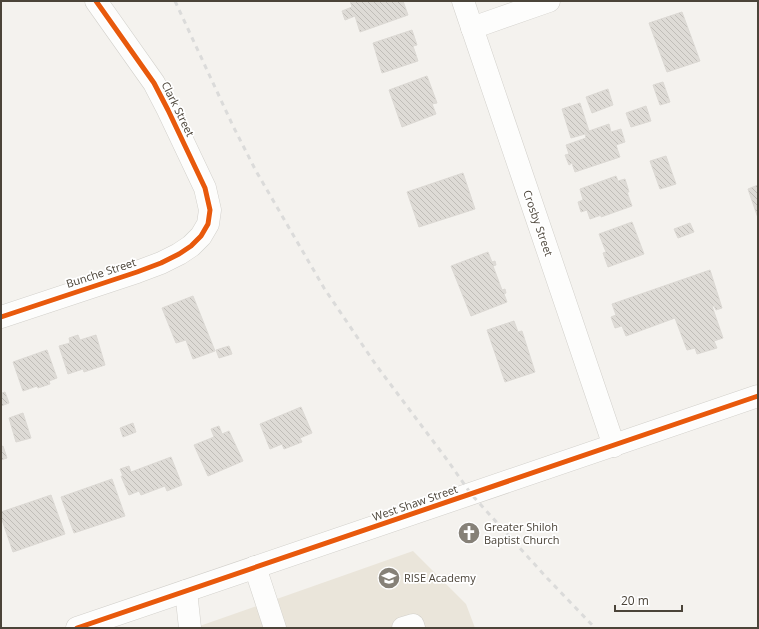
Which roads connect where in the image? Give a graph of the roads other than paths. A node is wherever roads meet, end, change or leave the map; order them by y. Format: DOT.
graph roads {
  1 [pos="96,1"];
  2 [pos="463,1"];
  3 [pos="549,1"];
  4 [pos="472,28"];
  5 [pos="201,236"];
  6 [pos="1,317"];
  7 [pos="758,396"];
  8 [pos="614,446"];
  9 [pos="255,568"];
  10 [pos="186,591"];
  11 [pos="77,628"];
  12 [pos="190,628"];
  13 [pos="274,628"];
  14 [pos="403,628"];
  15 [pos="414,628"];
  1 -- 5 [label="street, Clark Street"];
  2 -- 4 [label="street, Crosby Street"];
  3 -- 4 [label="street"];
  4 -- 8 [label="street, Crosby Street"];
  5 -- 6 [label="street, Bunche Street"];
  7 -- 8 [label="street, West Shaw Street"];
  8 -- 9 [label="street, West Shaw Street"];
  9 -- 10 [label="street, West Shaw Street"];
  9 -- 13 [label="street"];
  10 -- 11 [label="street, West Shaw Street"];
  10 -- 12 [label="street"];
  14 -- 15 [label="street"];
}
